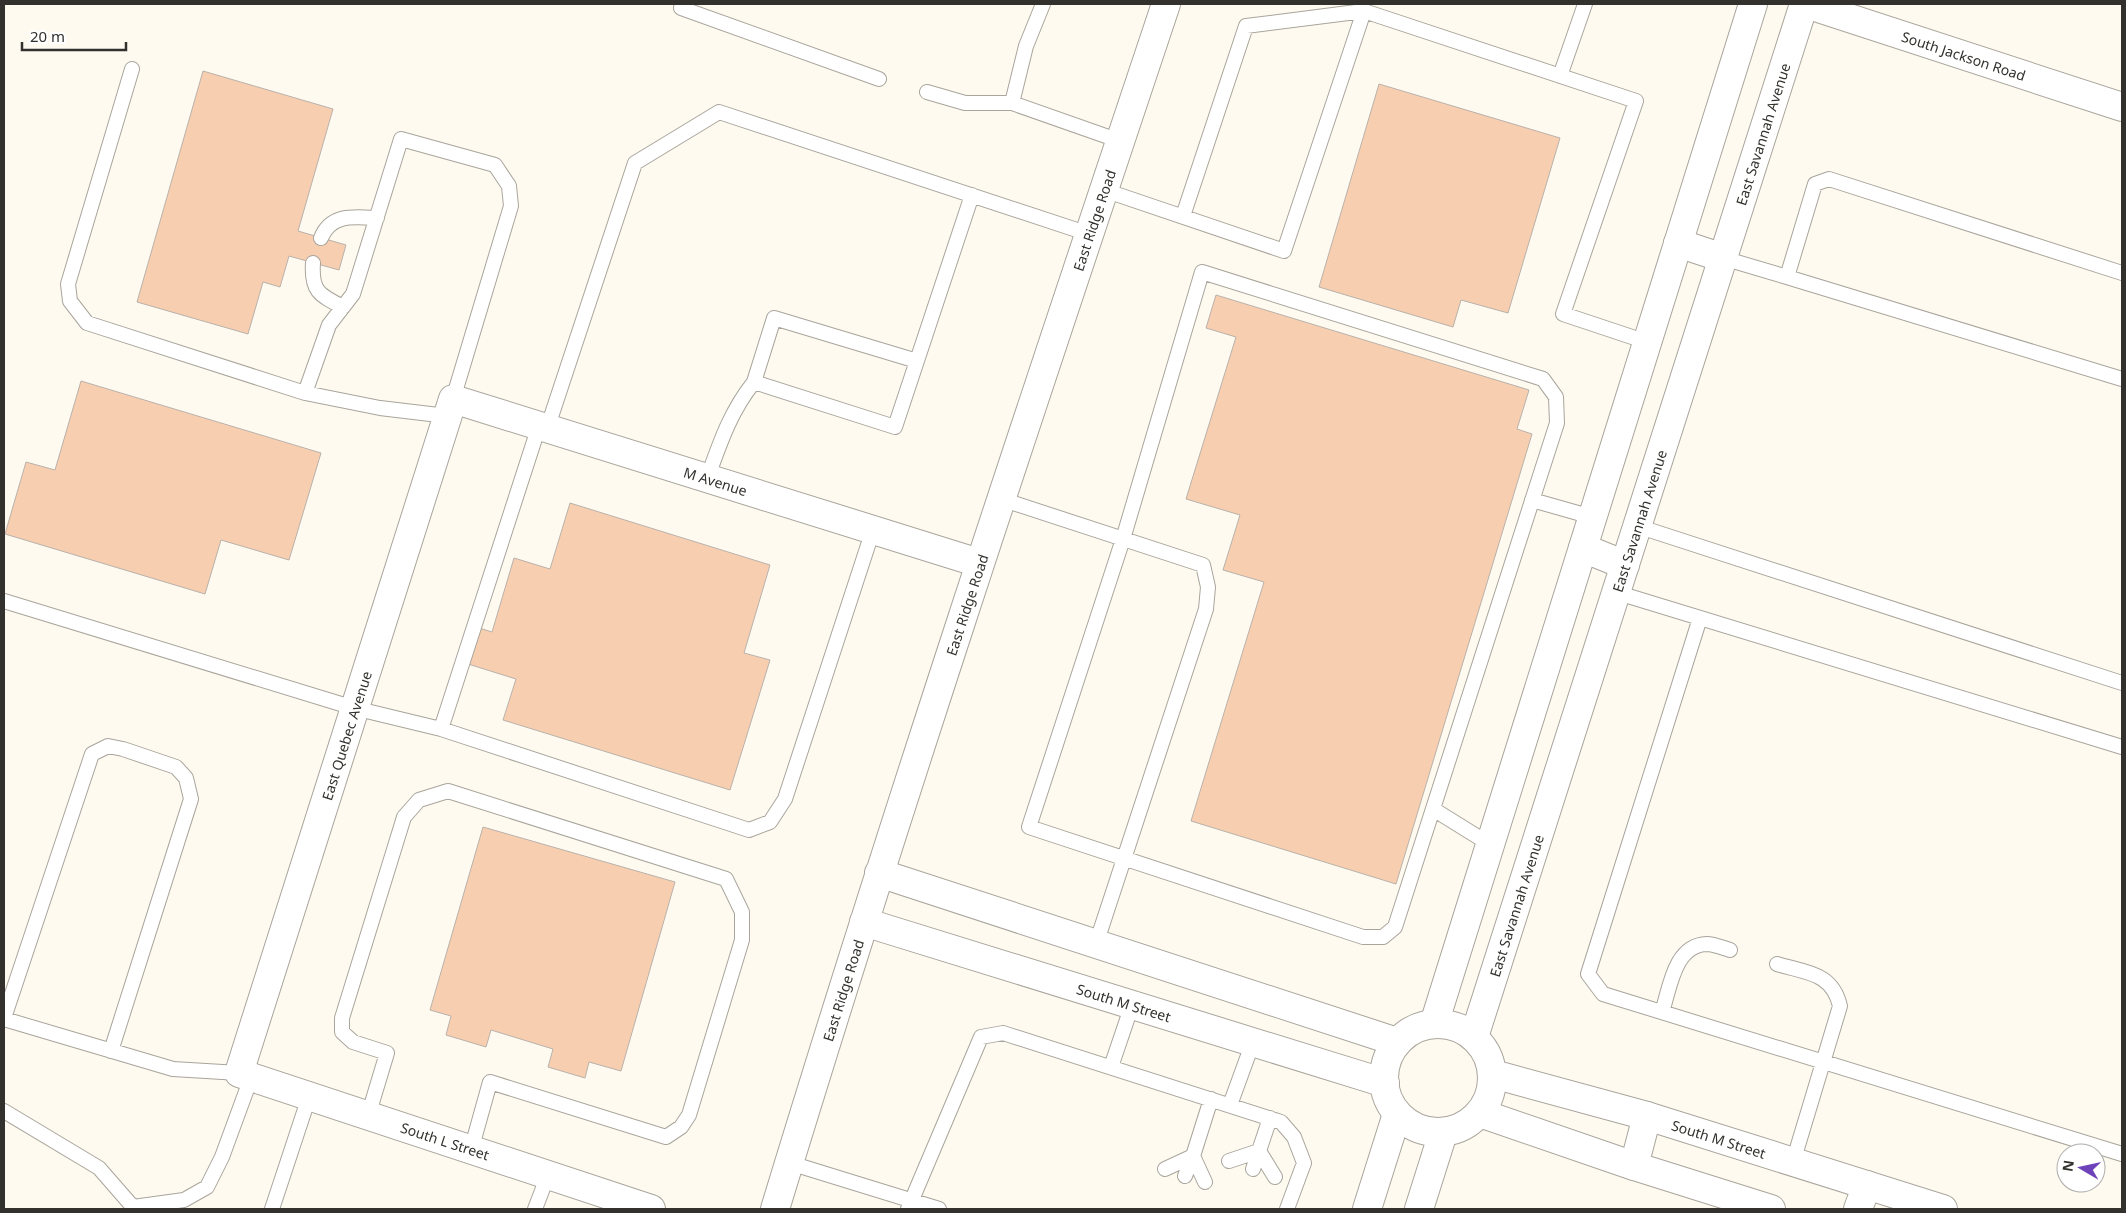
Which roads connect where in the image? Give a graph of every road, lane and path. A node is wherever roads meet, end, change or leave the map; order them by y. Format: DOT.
graph roads {
  1 [pos="682,4"];
  2 [pos="1043,4"];
  3 [pos="1166,4"];
  4 [pos="1585,4"];
  5 [pos="1753,4"];
  6 [pos="1805,4"];
  7 [pos="1364,11"];
  8 [pos="132,69"];
  9 [pos="1560,76"];
  10 [pos="879,78"];
  11 [pos="927,92"];
  12 [pos="1012,103"];
  13 [pos="2122,107"];
  14 [pos="1120,141"];
  15 [pos="1104,190"];
  16 [pos="972,195"];
  17 [pos="1182,216"];
  18 [pos="377,218"];
  19 [pos="1090,234"];
  20 [pos="321,238"];
  21 [pos="1678,243"];
  22 [pos="1722,258"];
  23 [pos="313,262"];
  24 [pos="2122,273"];
  25 [pos="1787,277"];
  26 [pos="343,307"];
  27 [pos="1647,342"];
  28 [pos="917,361"];
  29 [pos="2122,379"];
  30 [pos="754,382"];
  31 [pos="305,393"];
  32 [pos="450,408"];
  33 [pos="543,427"];
  34 [pos="707,479"];
  35 [pos="1001,499"];
  36 [pos="1532,500"];
  37 [pos="1592,517"];
  38 [pos="1637,526"];
  39 [pos="873,530"];
  40 [pos="1123,539"];
  41 [pos="1583,548"];
  42 [pos="980,563"];
  43 [pos="1625,565"];
  44 [pos="1615,592"];
  45 [pos="4,601"];
  46 [pos="1700,618"];
  47 [pos="2122,683"];
  48 [pos="354,708"];
  49 [pos="441,729"];
  50 [pos="2122,747"];
  51 [pos="1432,809"];
  52 [pos="1491,844"];
  53 [pos="1124,858"];
  54 [pos="1530,860"];
  55 [pos="880,872"];
  56 [pos="864,922"];
  57 [pos="1096,944"];
  58 [pos="1730,950"];
  59 [pos="1777,964"];
  60 [pos="1132,1004"];
  61 [pos="1662,1012"];
  62 [pos="4,1018"];
  63 [pos="1434,1024"];
  64 [pos="1474,1037"];
  65 [pos="1253,1042"];
  66 [pos="1397,1042"];
  67 [pos="111,1051"];
  68 [pos="1824,1062"];
  69 [pos="1111,1067"];
  70 [pos="1492,1074"];
  71 [pos="245,1076"];
  72 [pos="1385,1083"];
  73 [pos="309,1097"];
  74 [pos="1211,1099"];
  75 [pos="1230,1105"];
  76 [pos="4,1112"];
  77 [pos="1480,1113"];
  78 [pos="1397,1114"];
  79 [pos="368,1116"];
  80 [pos="1647,1116"];
  81 [pos="1270,1118"];
  82 [pos="1443,1133"];
  83 [pos="471,1150"];
  84 [pos="1258,1152"];
  85 [pos="2122,1154"];
  86 [pos="1193,1156"];
  87 [pos="1229,1161"];
  88 [pos="1793,1162"];
  89 [pos="790,1163"];
  90 [pos="1634,1166"];
  91 [pos="1165,1169"];
  92 [pos="1253,1169"];
  93 [pos="548,1175"];
  94 [pos="1185,1176"];
  95 [pos="1275,1177"];
  96 [pos="1204,1182"];
  97 [pos="1863,1197"];
  98 [pos="910,1205"];
  99 [pos="131,1208"];
  100 [pos="272,1209"];
  101 [pos="535,1209"];
  102 [pos="651,1209"];
  103 [pos="775,1209"];
  104 [pos="939,1209"];
  105 [pos="1287,1209"];
  106 [pos="1367,1209"];
  107 [pos="1419,1209"];
  108 [pos="1771,1209"];
  109 [pos="1943,1209"];
  1 -- 10 [label="lane"];
  2 -- 12 [label="lane"];
  3 -- 14 [label="street, East Ridge Road"];
  4 -- 9 [label="lane"];
  5 -- 21 [label="street"];
  6 -- 13 [label="street, South Jackson Road"];
  6 -- 22 [label="street, East Savannah Avenue"];
  7 -- 9 [label="lane"];
  7 -- 17 [label="lane"];
  7 -- 17 [label="lane"];
  8 -- 31 [label="lane"];
  9 -- 27 [label="lane"];
  11 -- 12 [label="lane"];
  12 -- 14 [label="lane"];
  14 -- 15 [label="street, East Ridge Road"];
  15 -- 17 [label="lane"];
  15 -- 19 [label="street, East Ridge Road"];
  16 -- 19 [label="lane"];
  16 -- 28 [label="lane"];
  16 -- 33 [label="lane"];
  18 -- 20 [label="lane"];
  18 -- 26 [label="lane"];
  18 -- 32 [label="lane"];
  19 -- 35 [label="street, East Ridge Road"];
  21 -- 22 [label="street"];
  21 -- 27 [label="street"];
  22 -- 25 [label="lane"];
  22 -- 38 [label="street, East Savannah Avenue"];
  23 -- 26 [label="lane"];
  24 -- 25 [label="lane"];
  25 -- 29 [label="lane"];
  26 -- 31 [label="lane"];
  27 -- 37 [label="street"];
  28 -- 30 [label="lane"];
  28 -- 30 [label="lane"];
  30 -- 34 [label="lane"];
  31 -- 32 [label="lane"];
  32 -- 33 [label="street, M Avenue"];
  32 -- 48 [label="street, East Quebec Avenue"];
  33 -- 34 [label="street, M Avenue"];
  33 -- 49 [label="lane"];
  34 -- 39 [label="street, M Avenue"];
  35 -- 40 [label="lane"];
  35 -- 42 [label="street, East Ridge Road"];
  36 -- 37 [label="lane"];
  36 -- 40 [label="lane"];
  36 -- 51 [label="lane"];
  37 -- 41 [label="street"];
  38 -- 43 [label="street, East Savannah Avenue"];
  38 -- 47 [label="lane"];
  39 -- 42 [label="street, M Avenue"];
  39 -- 49 [label="lane"];
  40 -- 53 [label="lane"];
  40 -- 53 [label="lane"];
  41 -- 43 [label="street"];
  41 -- 52 [label="street"];
  42 -- 55 [label="street, East Ridge Road"];
  43 -- 44 [label="street, East Savannah Avenue"];
  44 -- 46 [label="lane"];
  44 -- 54 [label="street, East Savannah Avenue"];
  45 -- 48 [label="lane"];
  46 -- 50 [label="lane"];
  46 -- 61 [label="lane"];
  48 -- 49 [label="lane"];
  48 -- 71 [label="street, East Quebec Avenue"];
  51 -- 52 [label="lane"];
  51 -- 53 [label="lane"];
  52 -- 54 [label="street"];
  52 -- 63 [label="street"];
  53 -- 57 [label="lane"];
  54 -- 64 [label="street, East Savannah Avenue"];
  55 -- 56 [label="street, East Ridge Road"];
  55 -- 57 [label="street"];
  56 -- 60 [label="street, South M Street"];
  56 -- 89 [label="street, East Ridge Road"];
  57 -- 66 [label="street"];
  58 -- 61 [label="lane"];
  59 -- 68 [label="lane"];
  60 -- 65 [label="street, South M Street"];
  60 -- 69 [label="lane"];
  61 -- 68 [label="lane"];
  62 -- 67 [label="lane"];
  62 -- 67 [label="lane"];
  63 -- 64 [label="street"];
  63 -- 66 [label="street"];
  64 -- 70 [label="street"];
  65 -- 72 [label="street, South M Street"];
  65 -- 75 [label="lane"];
  66 -- 72 [label="street"];
  67 -- 71 [label="lane"];
  68 -- 85 [label="lane"];
  68 -- 88 [label="lane"];
  69 -- 74 [label="lane"];
  69 -- 98 [label="lane"];
  70 -- 77 [label="street"];
  70 -- 80 [label="street, South M Street"];
  71 -- 73 [label="street, South L Street"];
  71 -- 99 [label="lane"];
  72 -- 78 [label="street"];
  73 -- 79 [label="street, South L Street"];
  73 -- 100 [label="lane"];
  74 -- 75 [label="lane"];
  74 -- 86 [label="lane"];
  75 -- 81 [label="lane"];
  76 -- 99 [label="lane"];
  77 -- 82 [label="street"];
  77 -- 90 [label="street"];
  78 -- 82 [label="street"];
  78 -- 106 [label="street"];
  79 -- 83 [label="street, South L Street"];
  79 -- 83 [label="lane"];
  80 -- 88 [label="street, South M Street"];
  80 -- 90 [label="street"];
  81 -- 84 [label="lane"];
  81 -- 105 [label="lane"];
  82 -- 107 [label="street"];
  83 -- 93 [label="street, South L Street"];
  84 -- 87 [label="lane"];
  84 -- 92 [label="lane"];
  84 -- 95 [label="lane"];
  86 -- 91 [label="lane"];
  86 -- 94 [label="lane"];
  86 -- 96 [label="lane"];
  88 -- 97 [label="street, South M Street"];
  89 -- 98 [label="lane"];
  89 -- 103 [label="street, East Ridge Road"];
  90 -- 108 [label="street"];
  93 -- 101 [label="lane"];
  93 -- 102 [label="street, South L Street"];
  97 -- 109 [label="street, South M Street"];
  98 -- 104 [label="lane"];
}
